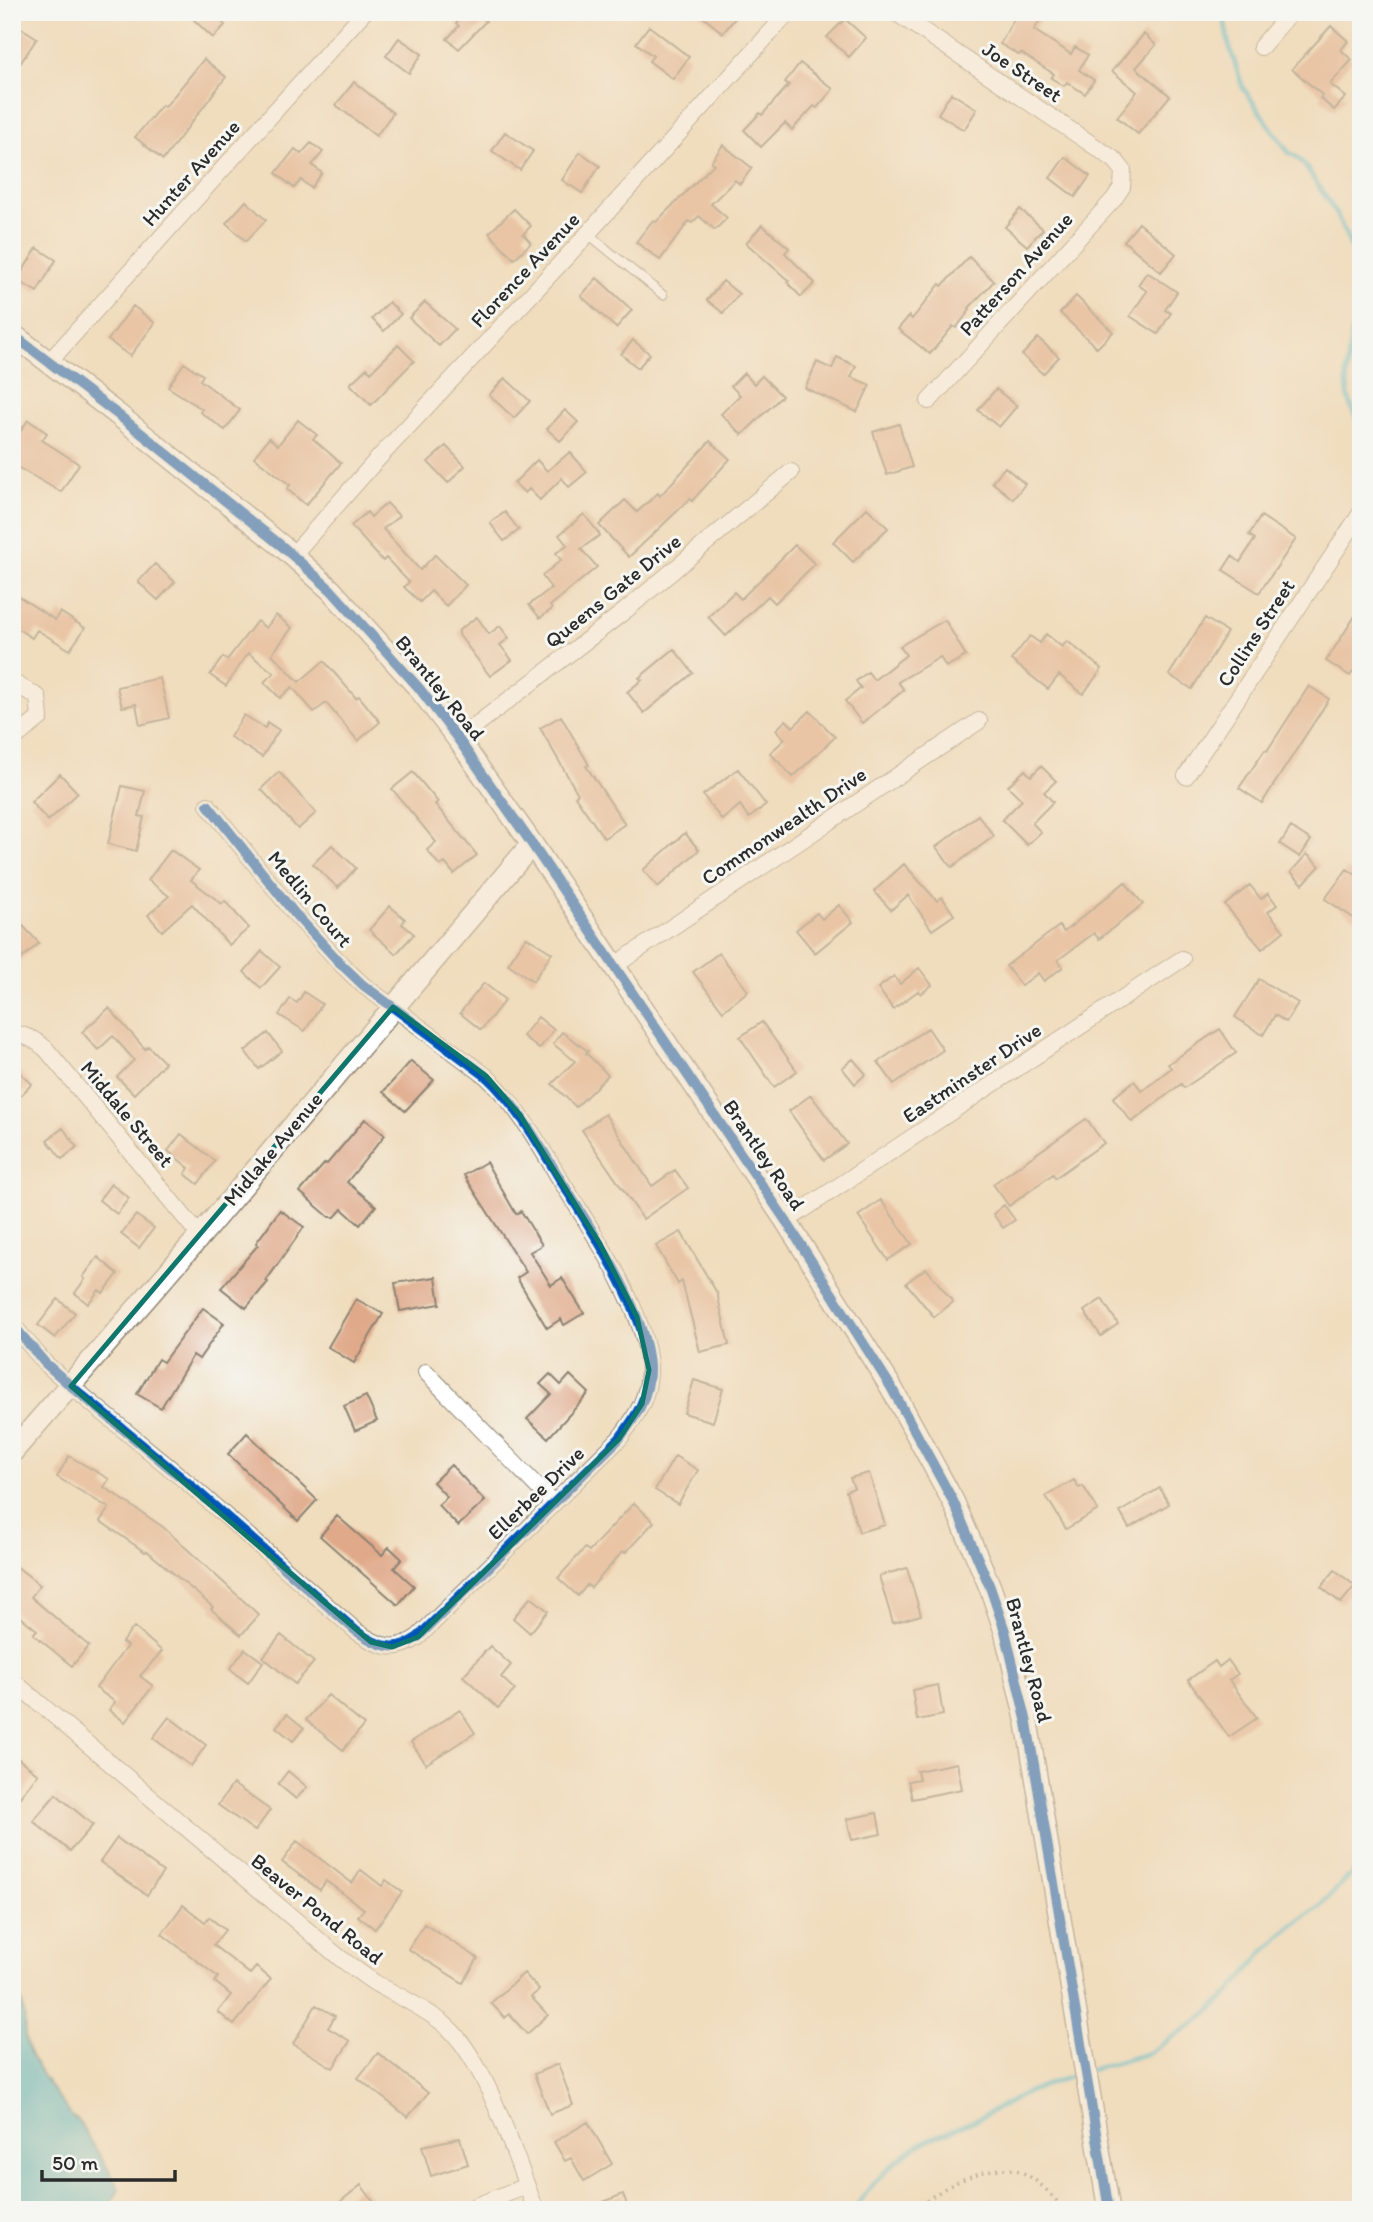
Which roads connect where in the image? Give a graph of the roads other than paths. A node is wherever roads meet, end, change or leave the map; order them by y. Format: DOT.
graph roads {
  1 [pos="364,12"];
  2 [pos="789,12"];
  3 [pos="895,12"];
  4 [pos="1291,12"];
  5 [pos="1261,47"];
  6 [pos="1123,170"];
  7 [pos="588,234"];
  8 [pos="663,295"];
  9 [pos="12,334"];
  10 [pos="49,362"];
  11 [pos="929,401"];
  12 [pos="791,472"];
  13 [pos="1361,513"];
  14 [pos="292,556"];
  15 [pos="12,682"];
  16 [pos="979,720"];
  17 [pos="458,739"];
  18 [pos="12,740"];
  19 [pos="1186,776"];
  20 [pos="208,805"];
  21 [pos="532,844"];
  22 [pos="1182,959"];
  23 [pos="614,966"];
  24 [pos="393,1007"];
  25 [pos="12,1034"];
  26 [pos="786,1221"];
  27 [pos="200,1236"];
  28 [pos="12,1324"];
  29 [pos="426,1372"];
  30 [pos="71,1386"];
  31 [pos="12,1452"];
  32 [pos="552,1503"];
  33 [pos="12,1680"];
  34 [pos="526,2186"];
  35 [pos="1103,2208"];
  36 [pos="466,2210"];
  37 [pos="536,2210"];
  1 -- 10 [label="street, Hunter Avenue"];
  2 -- 7 [label="street, Florence Avenue"];
  3 -- 6 [label="street, Joe Street"];
  4 -- 5 [label="street"];
  6 -- 11 [label="street, Patterson Avenue"];
  7 -- 8 [label="lane"];
  7 -- 14 [label="street, Florence Avenue"];
  9 -- 10 [label="street, Brantley Road"];
  10 -- 14 [label="street, Brantley Road"];
  12 -- 17 [label="street, Queens Gate Drive"];
  13 -- 19 [label="street, Collins Street"];
  14 -- 17 [label="street, Brantley Road"];
  15 -- 18 [label="street"];
  16 -- 23 [label="street, Commonwealth Drive"];
  17 -- 21 [label="street, Brantley Road"];
  20 -- 24 [label="street, Medlin Court"];
  21 -- 23 [label="street, Brantley Road"];
  21 -- 24 [label="street, Midlake Avenue"];
  22 -- 26 [label="street, Eastminster Drive"];
  23 -- 26 [label="street, Brantley Road"];
  24 -- 27 [label="street, Midlake Avenue"];
  24 -- 32 [label="street, Ellerbee Drive"];
  25 -- 27 [label="street, Middale Street"];
  26 -- 35 [label="street, Brantley Road"];
  27 -- 30 [label="street, Midlake Avenue"];
  28 -- 30 [label="street, Ellerbee Drive"];
  29 -- 32 [label="street"];
  30 -- 31 [label="street, Midlake Avenue"];
  30 -- 32 [label="street, Ellerbee Drive"];
  33 -- 34 [label="street, Beaver Pond Road"];
  34 -- 36 [label="street"];
  34 -- 37 [label="street, Beaver Pond Road"];
}
